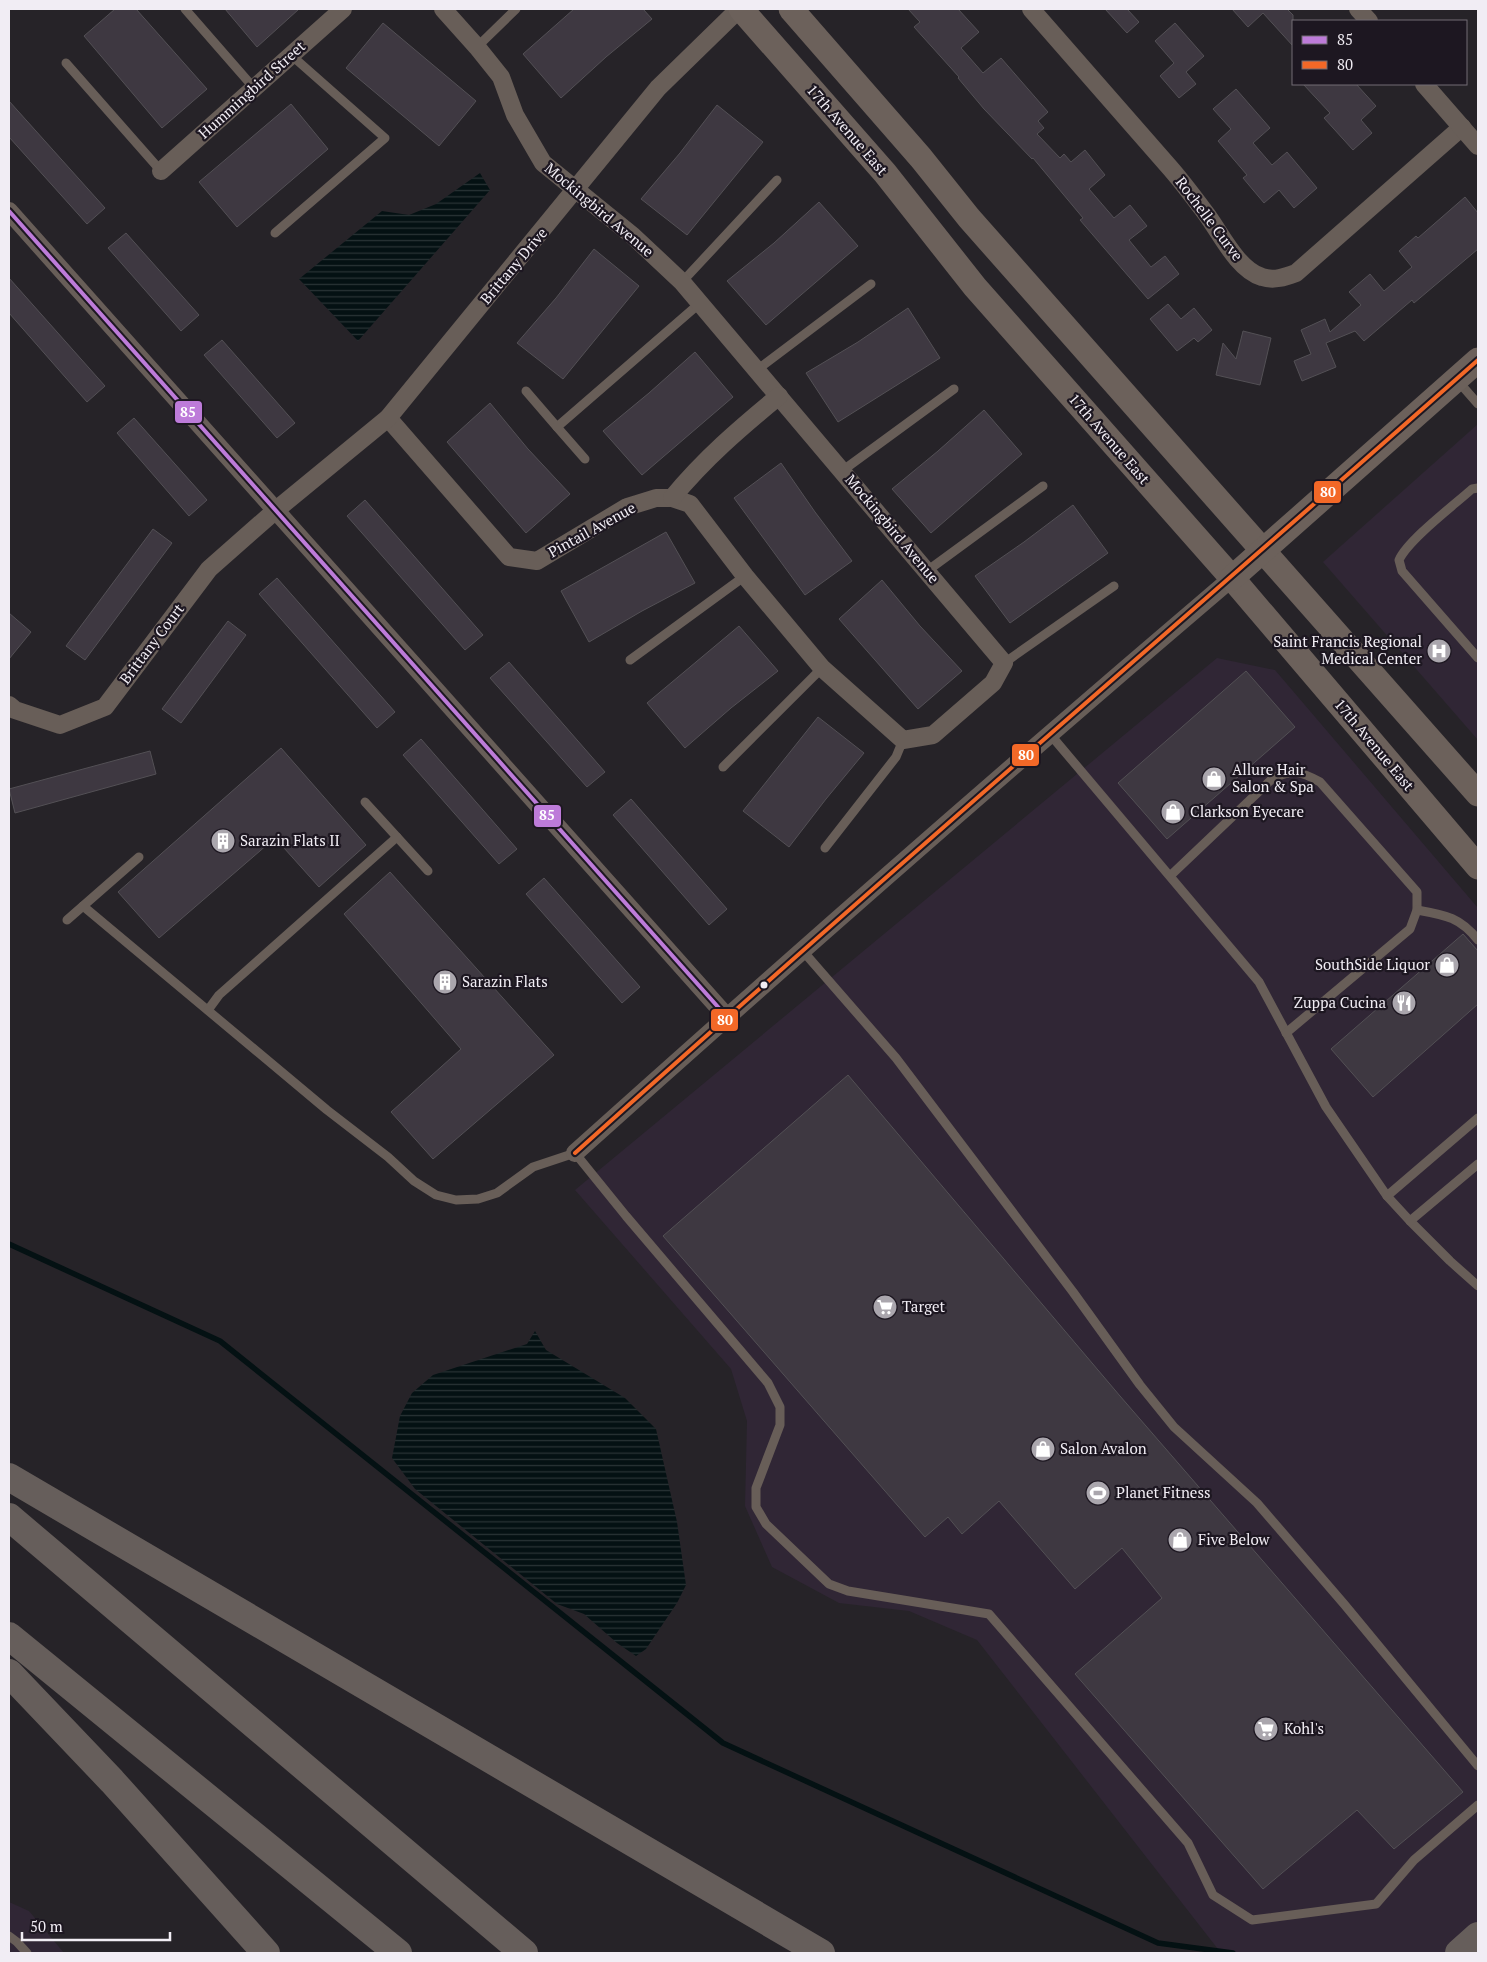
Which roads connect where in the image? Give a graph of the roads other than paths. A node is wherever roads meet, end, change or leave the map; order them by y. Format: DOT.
graph roads {
  1 [pos="186,9"];
  2 [pos="343,9"];
  3 [pos="443,9"];
  4 [pos="516,9"];
  5 [pos="740,9"];
  6 [pos="791,9"];
  7 [pos="1031,9"];
  8 [pos="1358,9"];
  9 [pos="1368,20"];
  10 [pos="477,47"];
  11 [pos="292,55"];
  12 [pos="66,63"];
  13 [pos="1425,85"];
  14 [pos="254,88"];
  15 [pos="1462,127"];
  16 [pos="1478,146"];
  17 [pos="161,171"];
  18 [pos="778,180"];
  19 [pos="576,190"];
  20 [pos="9,211"];
  21 [pos="275,233"];
  22 [pos="682,282"];
  23 [pos="871,284"];
  24 [pos="700,303"];
  25 [pos="1478,360"];
  26 [pos="757,370"];
  27 [pos="1456,380"];
  28 [pos="954,389"];
  29 [pos="526,391"];
  30 [pos="779,396"];
  31 [pos="1478,404"];
  32 [pos="388,418"];
  33 [pos="557,427"];
  34 [pos="585,459"];
  35 [pos="842,471"];
  36 [pos="1043,486"];
  37 [pos="1478,488"];
  38 [pos="672,498"];
  39 [pos="276,510"];
  40 [pos="1262,551"];
  41 [pos="927,571"];
  42 [pos="745,576"];
  43 [pos="1232,578"];
  44 [pos="1114,586"];
  45 [pos="1478,658"];
  46 [pos="630,660"];
  47 [pos="1004,663"];
  48 [pos="822,668"];
  49 [pos="9,705"];
  50 [pos="1049,734"];
  51 [pos="903,740"];
  52 [pos="723,767"];
  53 [pos="1478,794"];
  54 [pos="1421,801"];
  55 [pos="365,802"];
  56 [pos="397,837"];
  57 [pos="1478,845"];
  58 [pos="825,848"];
  59 [pos="139,857"];
  60 [pos="1478,868"];
  61 [pos="428,871"];
  62 [pos="1170,876"];
  63 [pos="83,906"];
  64 [pos="1417,910"];
  65 [pos="67,920"];
  66 [pos="1478,940"];
  67 [pos="802,950"];
  68 [pos="208,1010"];
  69 [pos="727,1016"];
  70 [pos="1286,1033"];
  71 [pos="1478,1118"];
  72 [pos="575,1153"];
  73 [pos="1478,1164"];
  74 [pos="1387,1196"];
  75 [pos="1410,1222"];
  76 [pos="1478,1286"];
  77 [pos="9,1477"];
  78 [pos="9,1517"];
  79 [pos="9,1636"];
  80 [pos="9,1673"];
  81 [pos="1478,1766"];
  82 [pos="1478,1805"];
  83 [pos="9,1936"];
  84 [pos="1478,1936"];
  85 [pos="27,1953"];
  86 [pos="266,1953"];
  87 [pos="398,1953"];
  88 [pos="524,1953"];
  89 [pos="821,1953"];
  90 [pos="1459,1953"];
  1 -- 14 [label="lane"];
  2 -- 11 [label="street, Hummingbird Street"];
  3 -- 10 [label="street, Mockingbird Avenue"];
  4 -- 10 [label="lane"];
  5 -- 19 [label="street, Brittany Drive"];
  5 -- 43 [label="street, 17th Avenue East"];
  6 -- 40 [label="street"];
  7 -- 15 [label="street, Rochelle Curve"];
  8 -- 9 [label="street"];
  10 -- 19 [label="street, Mockingbird Avenue"];
  11 -- 14 [label="street, Hummingbird Street"];
  11 -- 21 [label="lane"];
  12 -- 17 [label="lane"];
  13 -- 15 [label="street"];
  14 -- 17 [label="street, Hummingbird Street"];
  15 -- 16 [label="street"];
  18 -- 22 [label="lane"];
  19 -- 22 [label="street, Mockingbird Avenue"];
  19 -- 32 [label="street, Brittany Drive"];
  20 -- 39 [label="street"];
  22 -- 24 [label="street, Mockingbird Avenue"];
  23 -- 26 [label="lane"];
  24 -- 26 [label="street, Mockingbird Avenue"];
  24 -- 33 [label="lane"];
  25 -- 27 [label="street"];
  26 -- 30 [label="street, Mockingbird Avenue"];
  27 -- 31 [label="lane"];
  27 -- 40 [label="street"];
  28 -- 35 [label="lane"];
  29 -- 33 [label="lane"];
  30 -- 35 [label="street, Mockingbird Avenue"];
  30 -- 38 [label="street"];
  32 -- 38 [label="street, Pintail Avenue"];
  32 -- 39 [label="street, Brittany Drive"];
  33 -- 34 [label="lane"];
  35 -- 41 [label="street, Mockingbird Avenue"];
  36 -- 41 [label="lane"];
  37 -- 45 [label="lane"];
  38 -- 42 [label="street"];
  39 -- 49 [label="street, Brittany Court"];
  39 -- 69 [label="street"];
  40 -- 43 [label="street"];
  40 -- 53 [label="street"];
  41 -- 47 [label="street, Mockingbird Avenue"];
  42 -- 46 [label="lane"];
  42 -- 48 [label="street"];
  43 -- 50 [label="street"];
  43 -- 54 [label="street, 17th Avenue East"];
  44 -- 47 [label="lane"];
  47 -- 51 [label="street"];
  48 -- 51 [label="street"];
  48 -- 52 [label="lane"];
  50 -- 62 [label="lane"];
  50 -- 67 [label="street"];
  51 -- 58 [label="lane"];
  54 -- 57 [label="street"];
  54 -- 60 [label="street, 17th Avenue East"];
  55 -- 56 [label="lane"];
  56 -- 61 [label="lane"];
  56 -- 68 [label="lane"];
  59 -- 63 [label="lane"];
  62 -- 64 [label="lane"];
  62 -- 70 [label="lane"];
  63 -- 65 [label="lane"];
  63 -- 68 [label="lane"];
  64 -- 66 [label="lane"];
  64 -- 70 [label="lane"];
  67 -- 69 [label="street"];
  67 -- 81 [label="lane"];
  68 -- 72 [label="lane"];
  69 -- 72 [label="street"];
  70 -- 74 [label="lane"];
  71 -- 74 [label="lane"];
  72 -- 82 [label="lane"];
  73 -- 75 [label="lane"];
  74 -- 75 [label="lane"];
  75 -- 76 [label="lane"];
  77 -- 89 [label="highway"];
  78 -- 88 [label="highway"];
  79 -- 87 [label="highway"];
  80 -- 86 [label="highway"];
  83 -- 85 [label="lane"];
  84 -- 90 [label="highway"];
}
